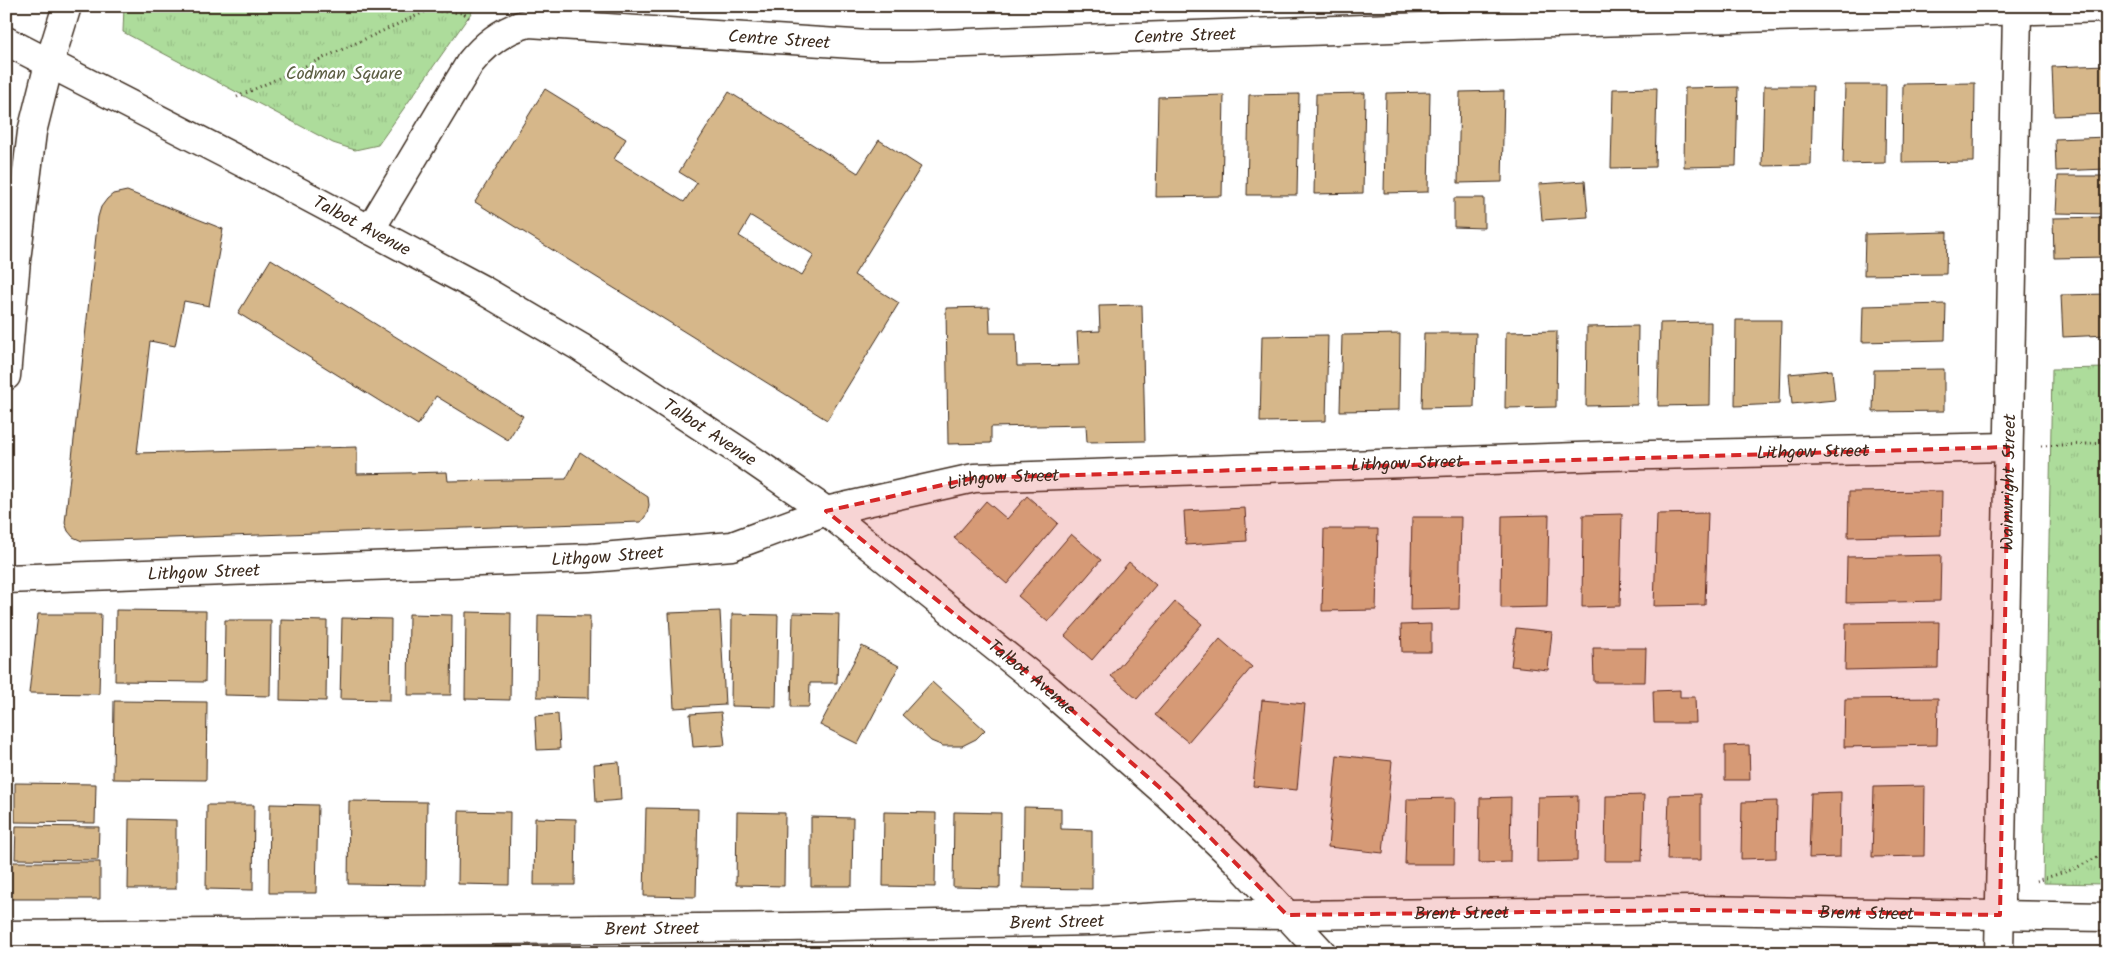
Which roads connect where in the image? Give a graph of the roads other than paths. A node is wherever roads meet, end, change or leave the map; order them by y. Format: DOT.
graph roads {
  1 [pos="67,6"];
  2 [pos="2107,8"];
  3 [pos="2017,10"];
  4 [pos="1478,16"];
  5 [pos="6,41"];
  6 [pos="49,64"];
  7 [pos="370,230"];
  8 [pos="11,260"];
  9 [pos="6,376"];
  10 [pos="2008,447"];
  11 [pos="826,511"];
  12 [pos="6,579"];
  13 [pos="1287,915"];
  14 [pos="2000,915"];
  15 [pos="2107,917"];
  16 [pos="6,935"];
  17 [pos="1322,953"];
  18 [pos="1999,953"];
  1 -- 6 [label="street"];
  2 -- 3 [label="street, Centre Street"];
  3 -- 4 [label="street, Centre Street"];
  3 -- 10 [label="street, Wainwright Street"];
  4 -- 7 [label="street, Centre Street"];
  5 -- 6 [label="street, Talbot Avenue"];
  6 -- 7 [label="street, Talbot Avenue"];
  6 -- 8 [label="street"];
  7 -- 11 [label="street, Talbot Avenue"];
  8 -- 9 [label="street"];
  10 -- 11 [label="street, Lithgow Street"];
  10 -- 14 [label="street, Wainwright Street"];
  11 -- 12 [label="street, Lithgow Street"];
  11 -- 13 [label="street, Talbot Avenue"];
  13 -- 14 [label="street, Brent Street"];
  13 -- 16 [label="street, Brent Street"];
  13 -- 17 [label="street, Talbot Avenue"];
  14 -- 15 [label="street, Brent Street"];
  14 -- 18 [label="street, Wainwright Street"];
}
